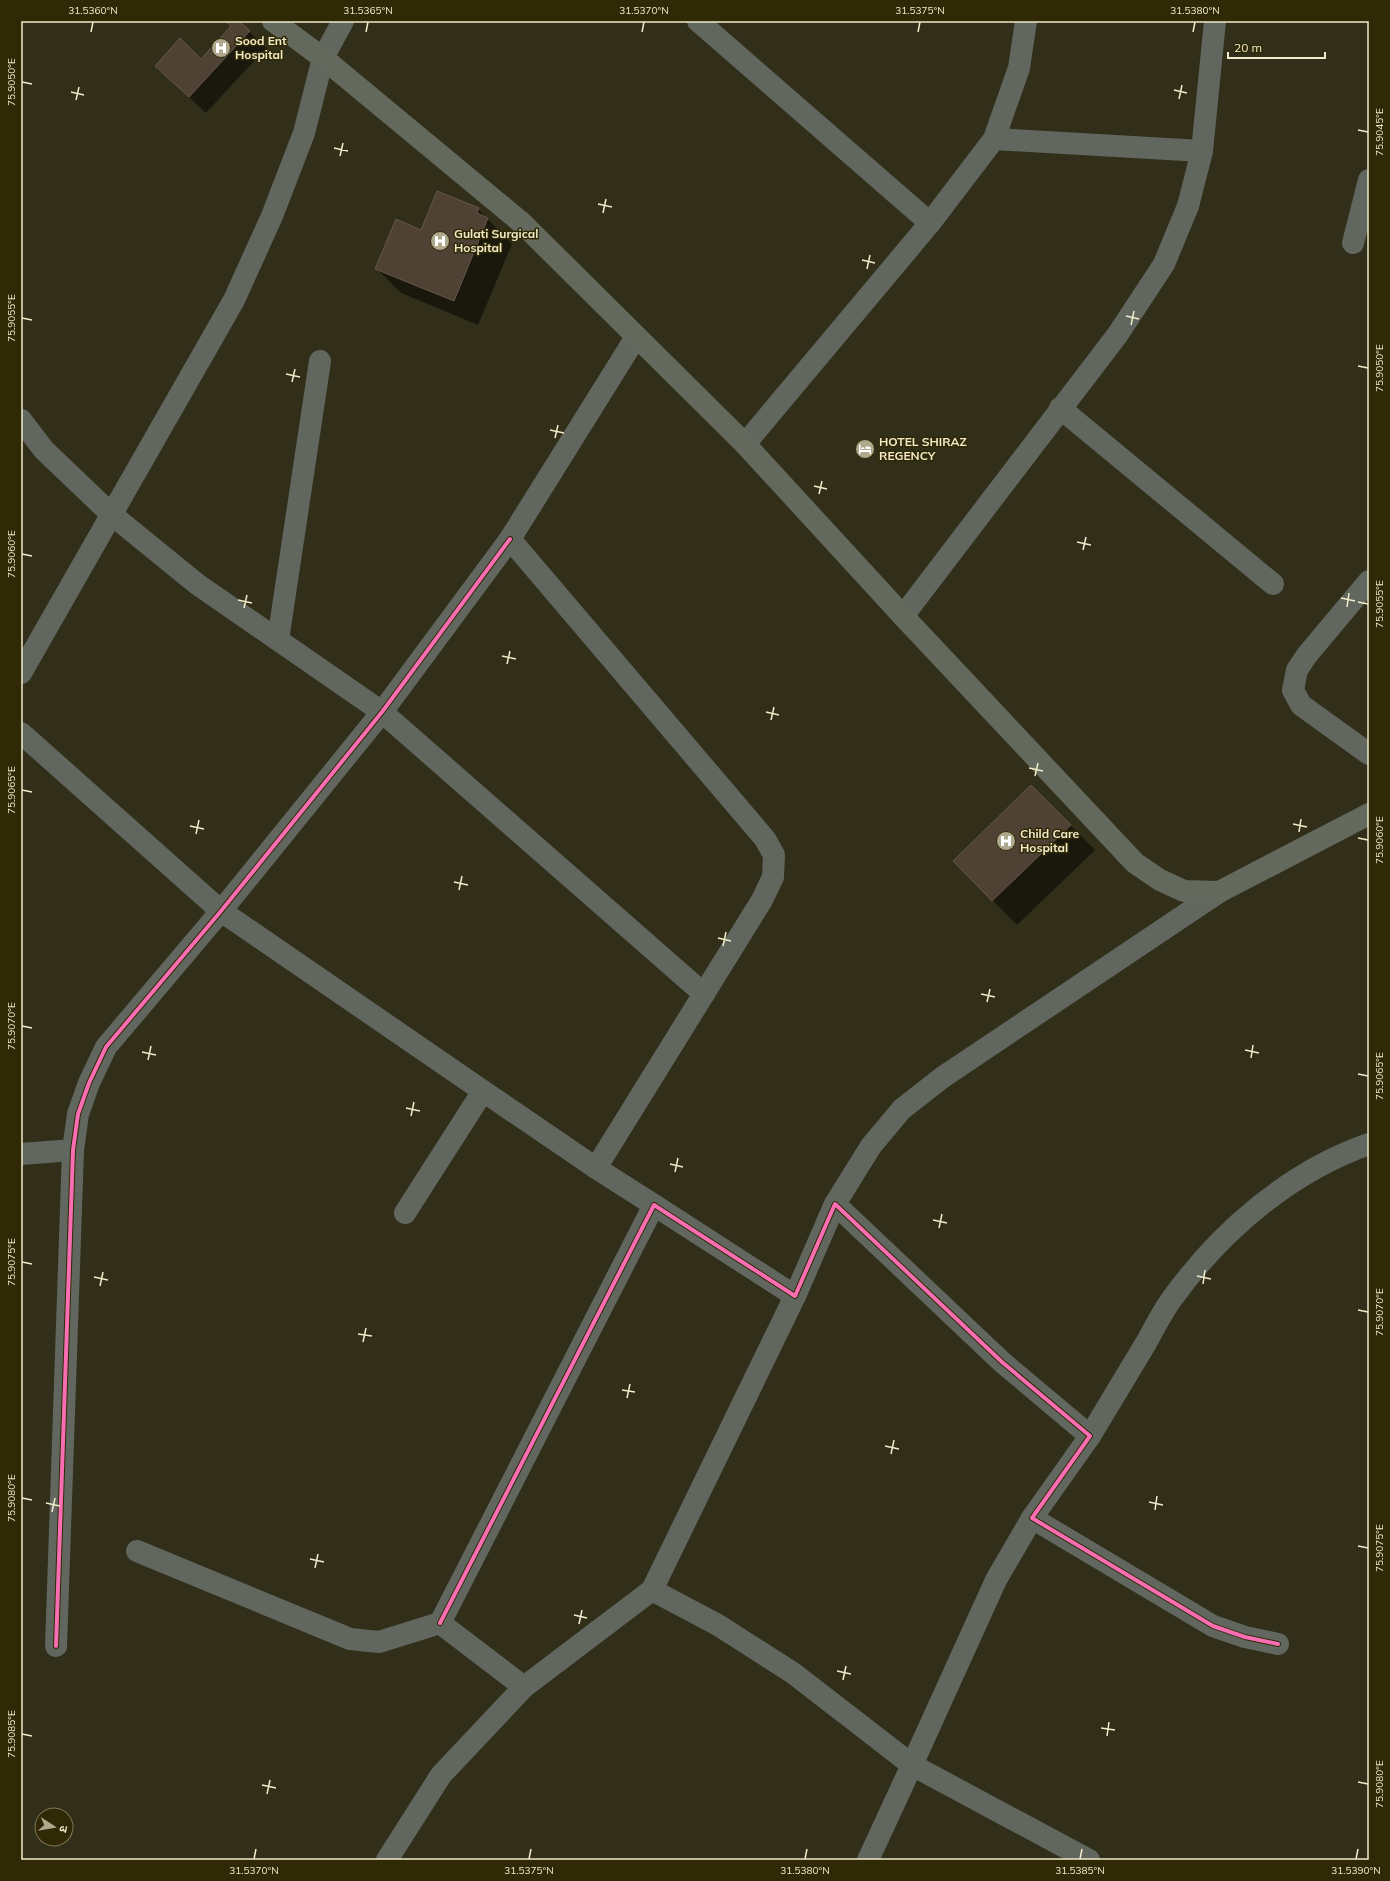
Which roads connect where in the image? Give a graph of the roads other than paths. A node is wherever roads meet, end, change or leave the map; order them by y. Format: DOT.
graph roads {
  1 [pos="273,21"];
  2 [pos="343,21"];
  3 [pos="698,21"];
  4 [pos="1026,21"];
  5 [pos="1215,21"];
  6 [pos="323,58"];
  7 [pos="994,139"];
  8 [pos="1202,151"];
  9 [pos="1369,180"];
  10 [pos="930,223"];
  11 [pos="1353,243"];
  12 [pos="636,337"];
  13 [pos="320,362"];
  14 [pos="1060,408"];
  15 [pos="21,420"];
  16 [pos="745,444"];
  17 [pos="111,514"];
  18 [pos="510,539"];
  19 [pos="1369,581"];
  20 [pos="1272,584"];
  21 [pos="902,616"];
  22 [pos="278,640"];
  23 [pos="21,673"];
  24 [pos="382,712"];
  25 [pos="21,733"];
  26 [pos="1369,754"];
  27 [pos="1369,814"];
  28 [pos="1219,892"];
  29 [pos="221,911"];
  30 [pos="704,994"];
  31 [pos="484,1091"];
  32 [pos="1369,1144"];
  33 [pos="73,1150"];
  34 [pos="21,1154"];
  35 [pos="596,1168"];
  36 [pos="835,1204"];
  37 [pos="654,1205"];
  38 [pos="405,1213"];
  39 [pos="795,1296"];
  40 [pos="1090,1436"];
  41 [pos="1032,1518"];
  42 [pos="137,1551"];
  43 [pos="652,1590"];
  44 [pos="440,1623"];
  45 [pos="1278,1644"];
  46 [pos="56,1646"];
  47 [pos="524,1687"];
  48 [pos="912,1765"];
  49 [pos="387,1860"];
  50 [pos="868,1860"];
  51 [pos="1089,1860"];
  1 -- 6 [label="main road"];
  2 -- 6 [label="street"];
  3 -- 10 [label="street"];
  4 -- 7 [label="street"];
  5 -- 8 [label="street"];
  6 -- 12 [label="main road"];
  6 -- 17 [label="street"];
  7 -- 8 [label="street"];
  7 -- 10 [label="street"];
  8 -- 14 [label="street"];
  9 -- 11 [label="street"];
  10 -- 16 [label="street"];
  12 -- 16 [label="main road"];
  12 -- 18 [label="street"];
  13 -- 22 [label="street"];
  14 -- 20 [label="street"];
  14 -- 21 [label="street"];
  15 -- 17 [label="street"];
  16 -- 21 [label="main road"];
  17 -- 22 [label="street"];
  17 -- 23 [label="street"];
  18 -- 24 [label="street"];
  18 -- 30 [label="street"];
  19 -- 26 [label="street"];
  21 -- 28 [label="main road"];
  22 -- 24 [label="street"];
  24 -- 29 [label="street"];
  24 -- 30 [label="street"];
  25 -- 29 [label="street"];
  27 -- 28 [label="main road"];
  28 -- 36 [label="street"];
  29 -- 31 [label="street"];
  29 -- 33 [label="street"];
  30 -- 35 [label="street"];
  31 -- 35 [label="street"];
  31 -- 38 [label="street"];
  32 -- 40 [label="street"];
  33 -- 34 [label="street"];
  33 -- 46 [label="street"];
  35 -- 37 [label="street"];
  36 -- 39 [label="street"];
  36 -- 40 [label="street"];
  37 -- 39 [label="street"];
  37 -- 44 [label="street"];
  39 -- 43 [label="street"];
  40 -- 41 [label="street"];
  41 -- 45 [label="street"];
  41 -- 48 [label="street"];
  42 -- 44 [label="street"];
  43 -- 47 [label="street"];
  43 -- 48 [label="street"];
  44 -- 47 [label="street"];
  47 -- 49 [label="street"];
  48 -- 50 [label="street"];
  48 -- 51 [label="street"];
}
